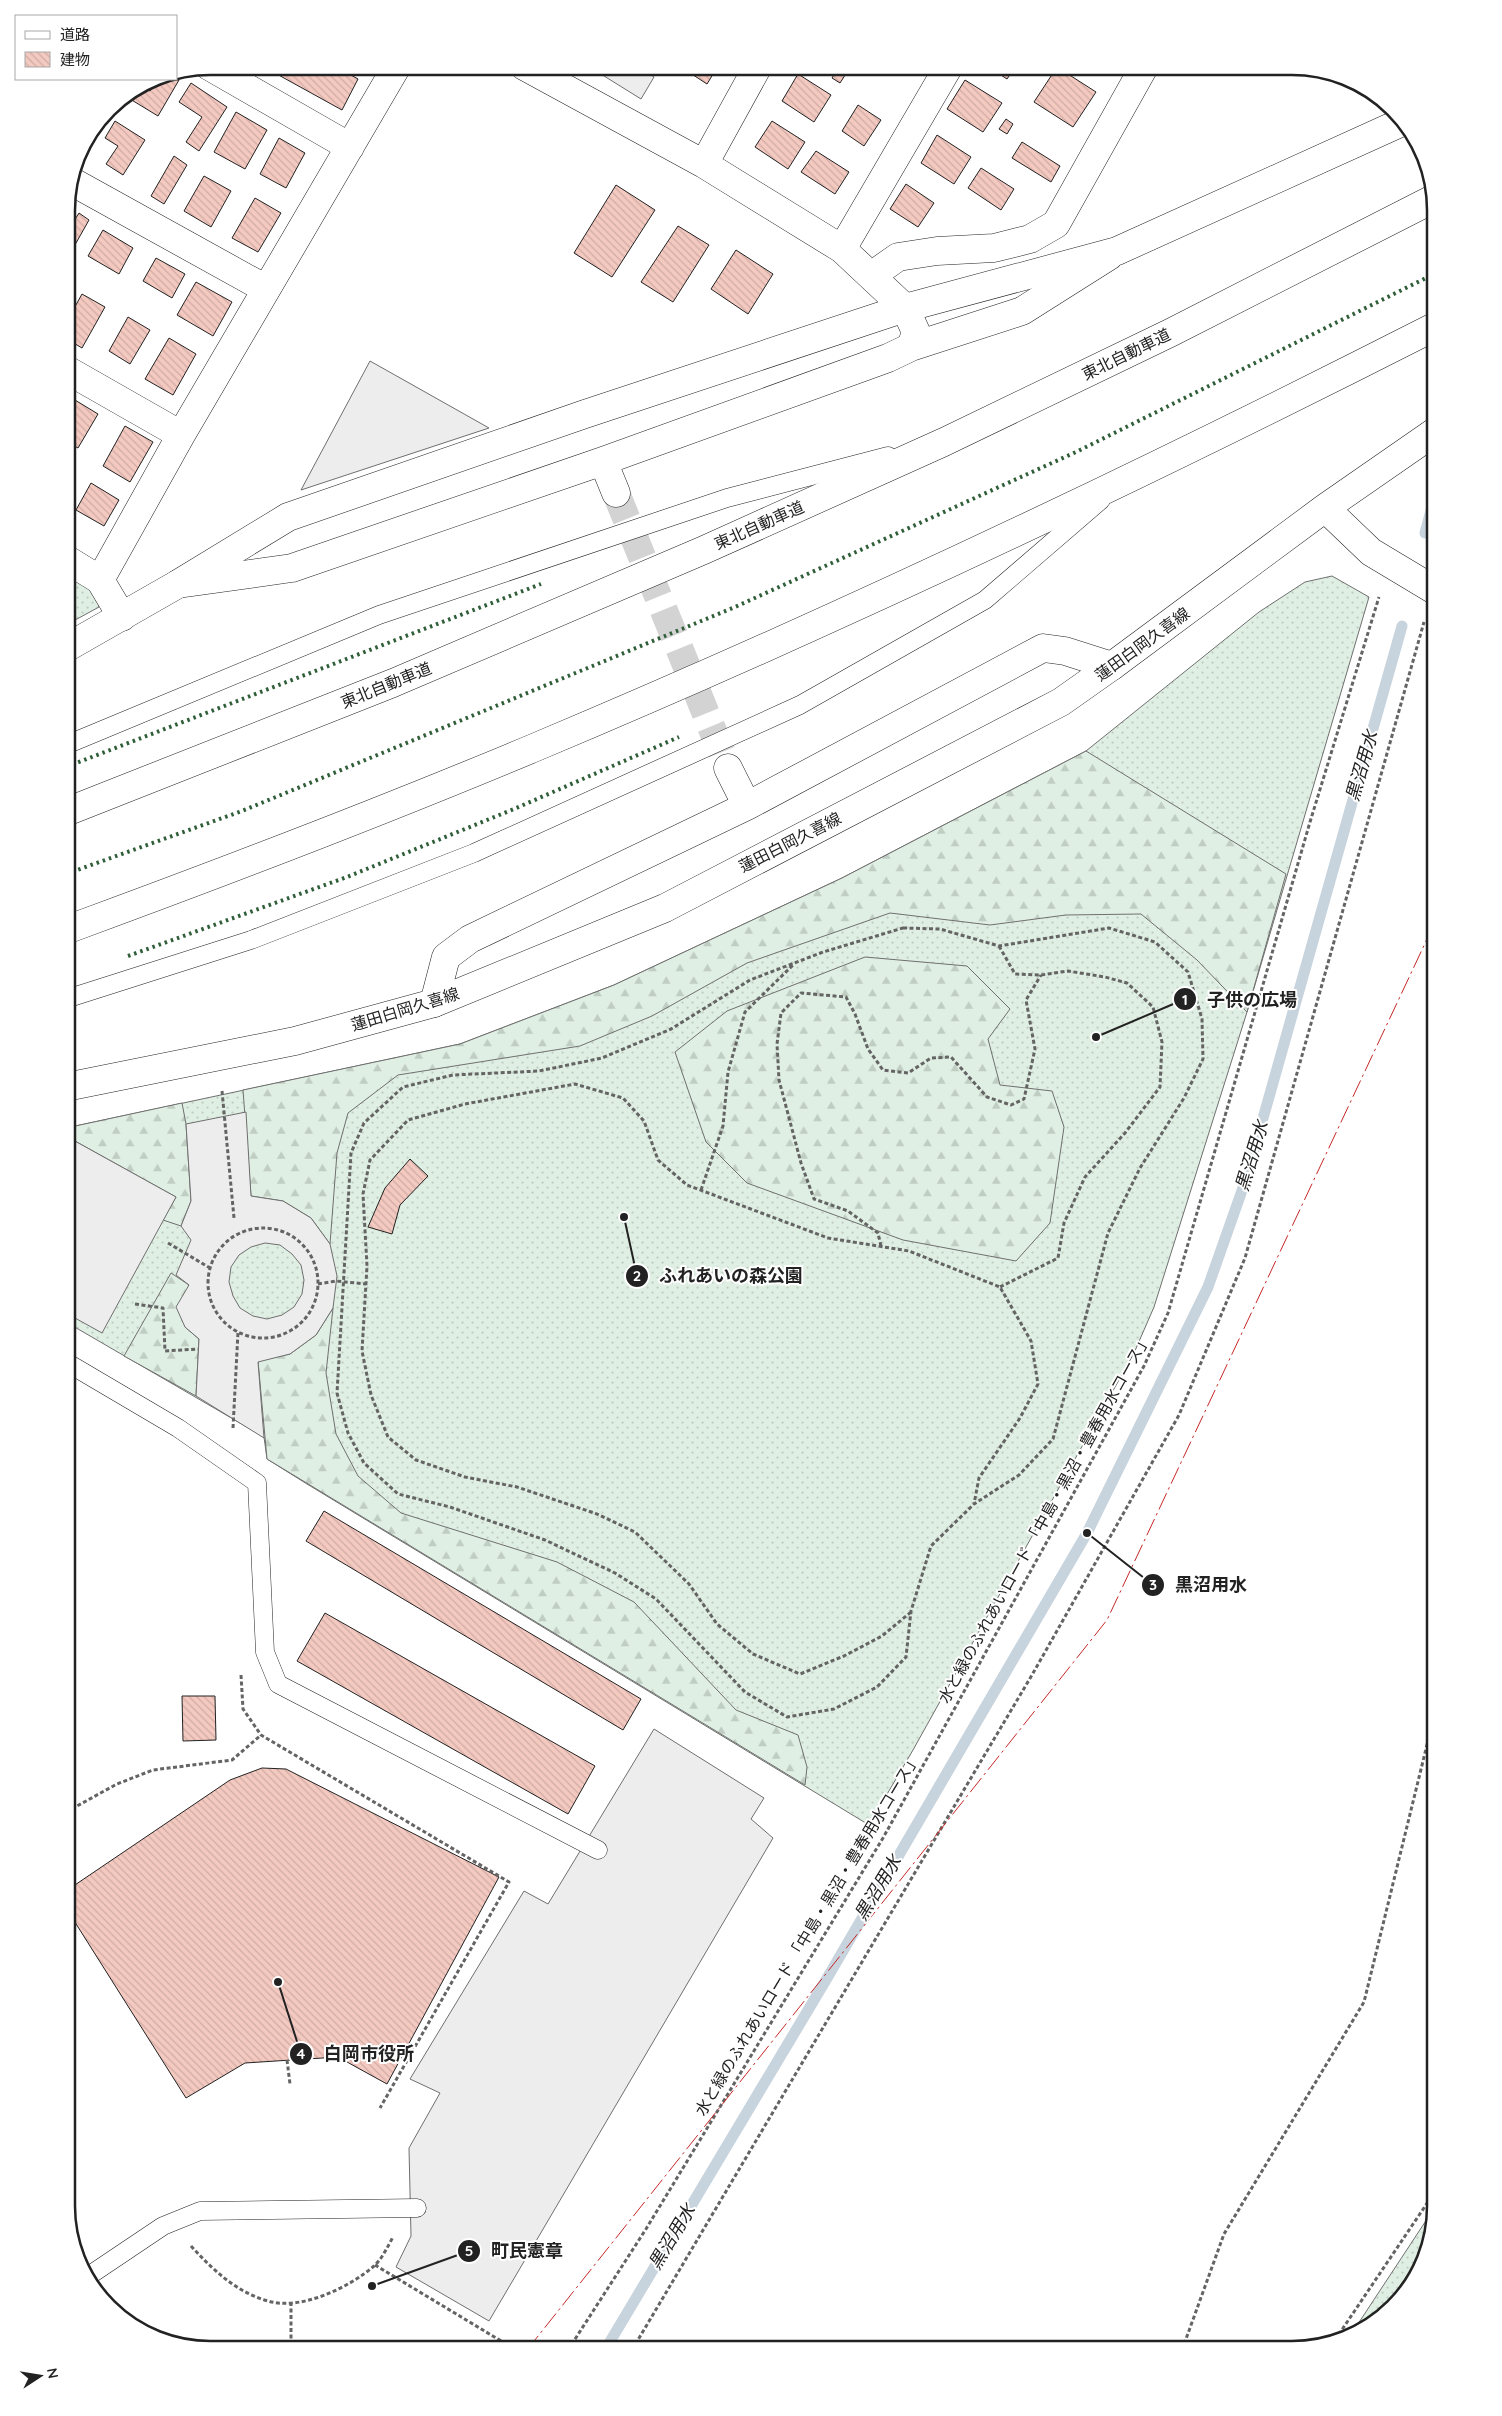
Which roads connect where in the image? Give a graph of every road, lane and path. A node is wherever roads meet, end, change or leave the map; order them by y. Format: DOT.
graph roads {
  1 [pos="224,75"];
  2 [pos="392,75"];
  3 [pos="541,75"];
  4 [pos="753,75"];
  5 [pos="944,75"];
  6 [pos="1139,75"];
  7 [pos="1396,125"];
  8 [pos="350,148"];
  9 [pos="704,164"];
  10 [pos="78,185"];
  11 [pos="1427,202"];
  12 [pos="842,249"];
  13 [pos="1117,251"];
  14 [pos="871,276"];
  15 [pos="266,289"];
  16 [pos="905,308"];
  17 [pos="1427,330"];
  18 [pos="912,347"];
  19 [pos="75,375"];
  20 [pos="181,435"];
  21 [pos="1427,437"];
  22 [pos="944,442"];
  23 [pos="603,461"];
  24 [pos="1125,480"];
  25 [pos="616,493"];
  26 [pos="1325,508"];
  27 [pos="75,565"];
  28 [pos="100,580"];
  29 [pos="178,584"];
  30 [pos="1427,586"];
  31 [pos="1380,594"];
  32 [pos="122,617"];
  33 [pos="1425,618"];
  34 [pos="75,643"];
  35 [pos="1112,666"];
  36 [pos="75,740"];
  37 [pos="728,768"];
  38 [pos="747,806"];
  39 [pos="75,808"];
  40 [pos="75,927"];
  41 [pos="999,946"];
  42 [pos="795,962"];
  43 [pos="1041,975"];
  44 [pos="75,996"];
  45 [pos="434,1003"];
  46 [pos="75,1085"];
  47 [pos="221,1086"];
  48 [pos="701,1190"];
  49 [pos="234,1218"];
  50 [pos="168,1243"];
  51 [pos="881,1246"];
  52 [pos="210,1268"];
  53 [pos="343,1282"];
  54 [pos="318,1284"];
  55 [pos="366,1284"];
  56 [pos="1000,1287"];
  57 [pos="135,1304"];
  58 [pos="238,1332"];
  59 [pos="198,1349"];
  60 [pos="75,1367"];
  61 [pos="233,1428"];
  62 [pos="974,1504"];
  63 [pos="911,1612"];
  64 [pos="261,1734"];
  65 [pos="1427,1745"];
  66 [pos="75,1807"];
  67 [pos="598,1850"];
  68 [pos="287,2060"];
  69 [pos="290,2084"];
  70 [pos="1427,2203"];
  71 [pos="417,2208"];
  72 [pos="395,2234"];
  73 [pos="190,2245"];
  74 [pos="376,2265"];
  75 [pos="93,2273"];
  76 [pos="291,2302"];
  77 [pos="1340,2332"];
  78 [pos="291,2341"];
  79 [pos="501,2341"];
  80 [pos="574,2341"];
  81 [pos="637,2341"];
  82 [pos="1185,2341"];
  1 -- 8 [label="main road"];
  2 -- 8 [label="main road"];
  3 -- 9 [label="main road"];
  4 -- 9 [label="main road"];
  5 -- 12 [label="main road"];
  6 -- 14 [label="main road"];
  7 -- 13 [label="main road"];
  8 -- 15 [label="main road"];
  9 -- 12 [label="main road"];
  10 -- 15 [label="main road"];
  11 -- 22 [label="main road, 東北自動車道"];
  12 -- 14 [label="main road"];
  13 -- 16 [label="main road"];
  13 -- 18 [label="main road"];
  14 -- 16 [label="main road"];
  15 -- 20 [label="main road"];
  16 -- 18 [label="main road"];
  16 -- 29 [label="main road"];
  17 -- 24 [label="main road"];
  18 -- 23 [label="main road"];
  19 -- 20 [label="main road"];
  20 -- 28 [label="main road"];
  21 -- 26 [label="main road, 蓮田白岡久喜線"];
  22 -- 36 [label="lane"];
  22 -- 39 [label="main road, 東北自動車道"];
  23 -- 25 [label="main road"];
  23 -- 29 [label="main road"];
  24 -- 40 [label="main road"];
  24 -- 44 [label="lane"];
  26 -- 30 [label="main road"];
  26 -- 35 [label="main road, 蓮田白岡久喜線"];
  27 -- 28 [label="main road"];
  28 -- 32 [label="main road"];
  29 -- 32 [label="main road"];
  31 -- 80 [label="path, 水と緑のふれあいロード 「中島・黒沼・豊春用水コース」"];
  32 -- 34 [label="main road"];
  33 -- 81 [label="path"];
  35 -- 38 [label="main road"];
  35 -- 45 [label="main road, 蓮田白岡久喜線"];
  37 -- 38 [label="main road"];
  38 -- 45 [label="main road"];
  41 -- 42 [label="path"];
  41 -- 43 [label="path"];
  41 -- 62 [label="path"];
  42 -- 48 [label="path"];
  42 -- 53 [label="path"];
  43 -- 51 [label="path"];
  43 -- 56 [label="path"];
  45 -- 46 [label="main road, 蓮田白岡久喜線"];
  47 -- 49 [label="path"];
  48 -- 51 [label="path"];
  48 -- 55 [label="path"];
  50 -- 52 [label="path"];
  51 -- 56 [label="path"];
  52 -- 54 [label="path"];
  52 -- 58 [label="path"];
  53 -- 54 [label="path"];
  53 -- 55 [label="path"];
  53 -- 63 [label="path"];
  54 -- 58 [label="path"];
  55 -- 63 [label="path"];
  56 -- 62 [label="path"];
  57 -- 59 [label="path"];
  58 -- 61 [label="path"];
  60 -- 67 [label="lane"];
  62 -- 63 [label="path"];
  64 -- 66 [label="path"];
  65 -- 82 [label="path"];
  68 -- 69 [label="path"];
  70 -- 77 [label="path"];
  71 -- 75 [label="lane"];
  72 -- 74 [label="path"];
  73 -- 76 [label="path"];
  74 -- 76 [label="path"];
  74 -- 79 [label="path"];
  76 -- 78 [label="path"];
}
